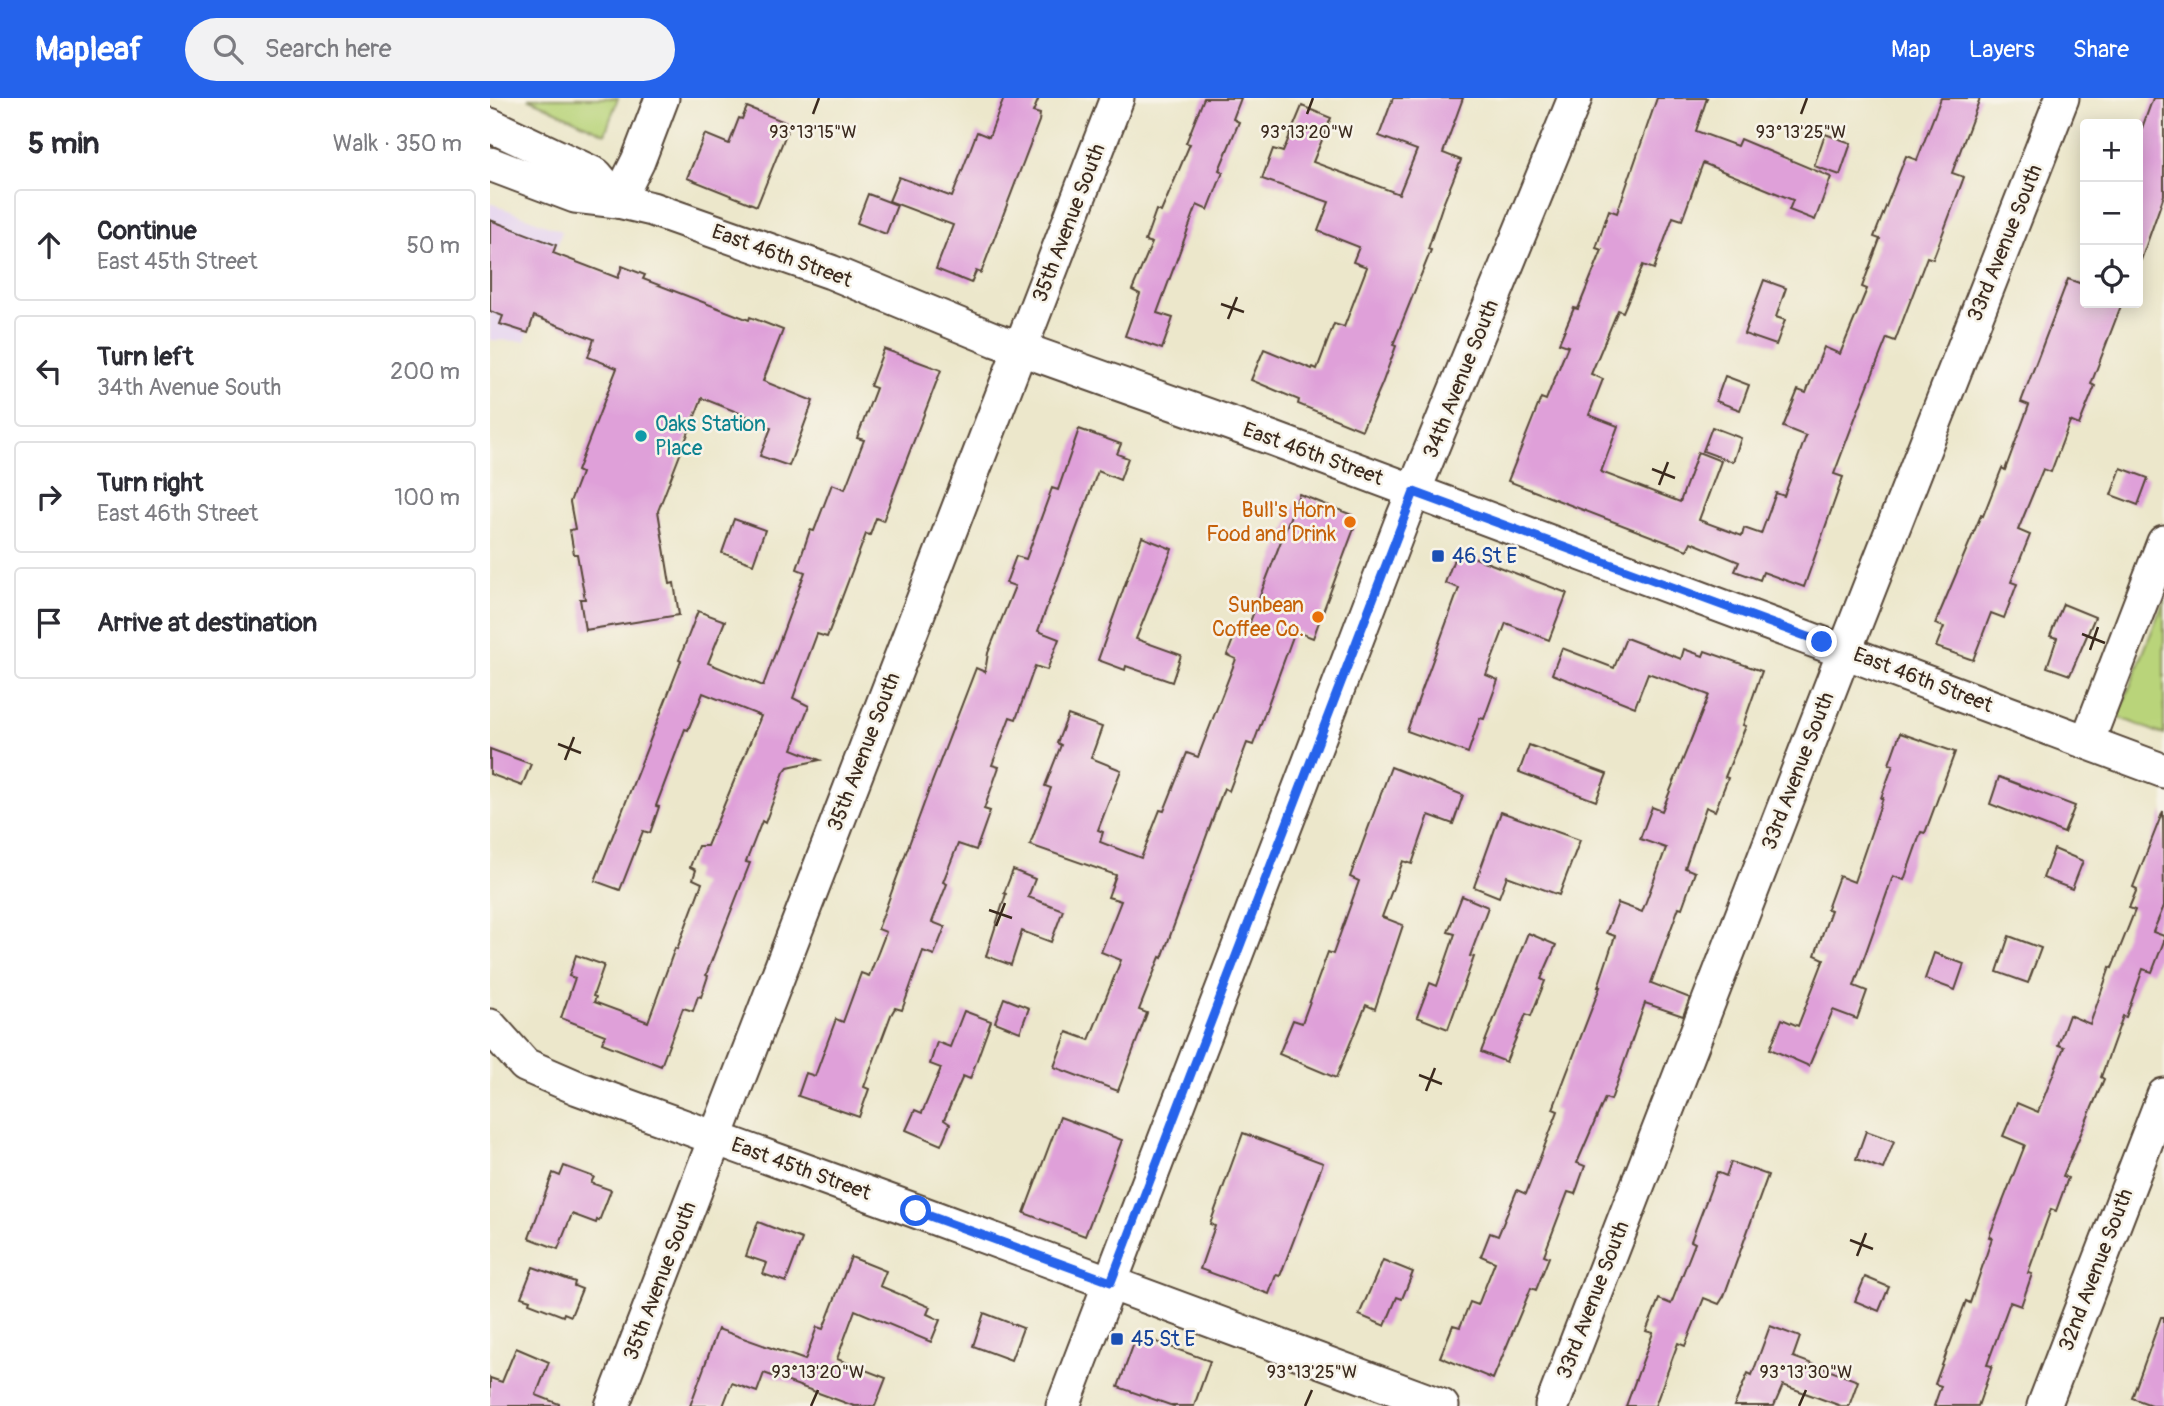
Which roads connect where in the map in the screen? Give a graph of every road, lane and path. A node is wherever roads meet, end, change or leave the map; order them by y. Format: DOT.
graph roads {
  1 [pos="662,98"];
  2 [pos="1117,98"];
  3 [pos="1575,98"];
  4 [pos="2062,98"];
  5 [pos="490,125"];
  6 [pos="490,164"];
  7 [pos="618,201"];
  8 [pos="1020,348"];
  9 [pos="1414,492"];
  10 [pos="2164,542"];
  11 [pos="1845,650"];
  12 [pos="2087,742"];
  13 [pos="2164,771"];
  14 [pos="490,1026"];
  15 [pos="2164,1095"];
  16 [pos="715,1137"];
  17 [pos="1111,1282"];
  18 [pos="612,1406"];
  19 [pos="1063,1406"];
  20 [pos="1442,1406"];
  21 [pos="1552,1406"];
  22 [pos="2044,1406"];
  1 -- 7 [label="street"];
  2 -- 8 [label="street, 35th Avenue South"];
  3 -- 9 [label="street, 34th Avenue South"];
  4 -- 11 [label="street, 33rd Avenue South"];
  5 -- 7 [label="street"];
  6 -- 7 [label="street, East 46th Street"];
  7 -- 8 [label="street, East 46th Street"];
  8 -- 9 [label="street, East 46th Street"];
  8 -- 16 [label="street, 35th Avenue South"];
  9 -- 11 [label="street, East 46th Street"];
  9 -- 17 [label="street, 34th Avenue South"];
  10 -- 12 [label="street"];
  11 -- 12 [label="street, East 46th Street"];
  11 -- 21 [label="street, 33rd Avenue South"];
  12 -- 13 [label="street, East 46th Street"];
  14 -- 16 [label="street, East 45th Street"];
  15 -- 22 [label="street, 32nd Avenue South"];
  16 -- 17 [label="street, East 45th Street"];
  16 -- 18 [label="street, 35th Avenue South"];
  17 -- 19 [label="street, 34th Avenue South"];
  17 -- 20 [label="street, East 45th Street"];
}
